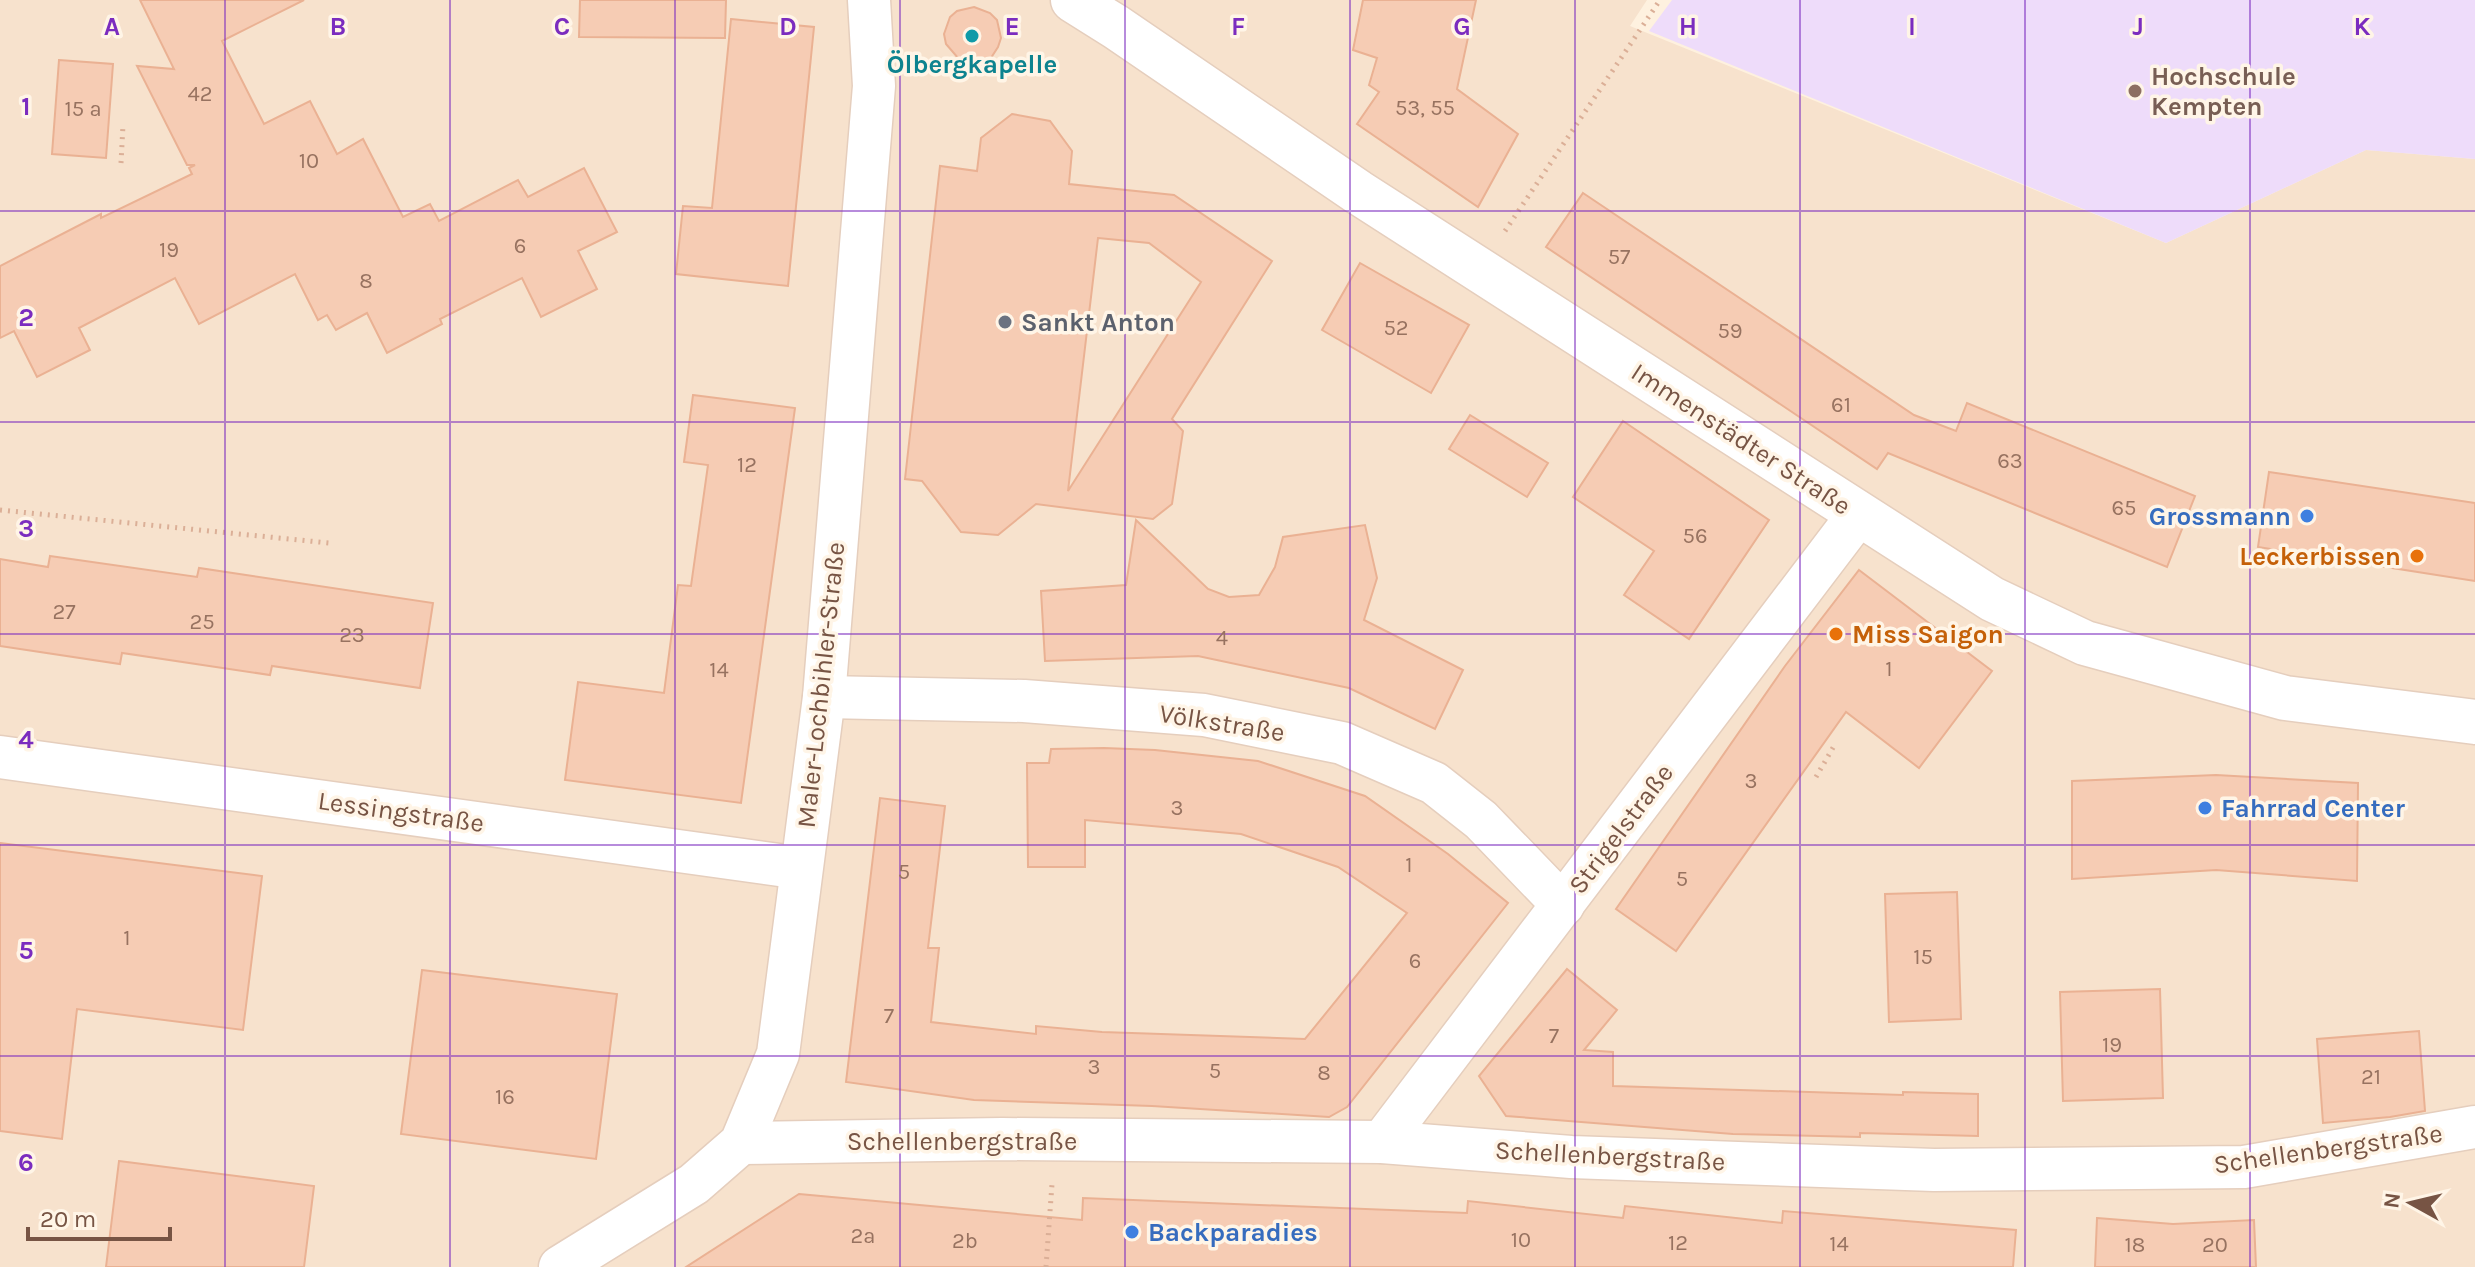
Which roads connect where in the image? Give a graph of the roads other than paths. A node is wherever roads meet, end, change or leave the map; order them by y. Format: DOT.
graph roads {
  1 [pos="869,0"];
  2 [pos="1073,0"];
  3 [pos="1858,515"];
  4 [pos="824,697"];
  5 [pos="2475,722"];
  6 [pos="0,757"];
  7 [pos="801,868"];
  8 [pos="1563,905"];
  9 [pos="2475,1127"];
  10 [pos="1382,1142"];
  11 [pos="741,1143"];
  12 [pos="560,1267"];
  1 -- 4 [label="street, Maler-Lochbihler-Straße"];
  2 -- 3 [label="street, Immenstädter Straße"];
  3 -- 5 [label="street, Immenstädter Straße"];
  3 -- 8 [label="street, Strigelstraße"];
  4 -- 7 [label="street, Maler-Lochbihler-Straße"];
  4 -- 8 [label="street, Völkstraße"];
  6 -- 7 [label="street, Lessingstraße"];
  7 -- 11 [label="street, Maler-Lochbihler-Straße"];
  8 -- 10 [label="street, Strigelstraße"];
  9 -- 10 [label="street, Schellenbergstraße"];
  10 -- 11 [label="street, Schellenbergstraße"];
  11 -- 12 [label="street, Maler-Lochbihler-Straße"];
}
